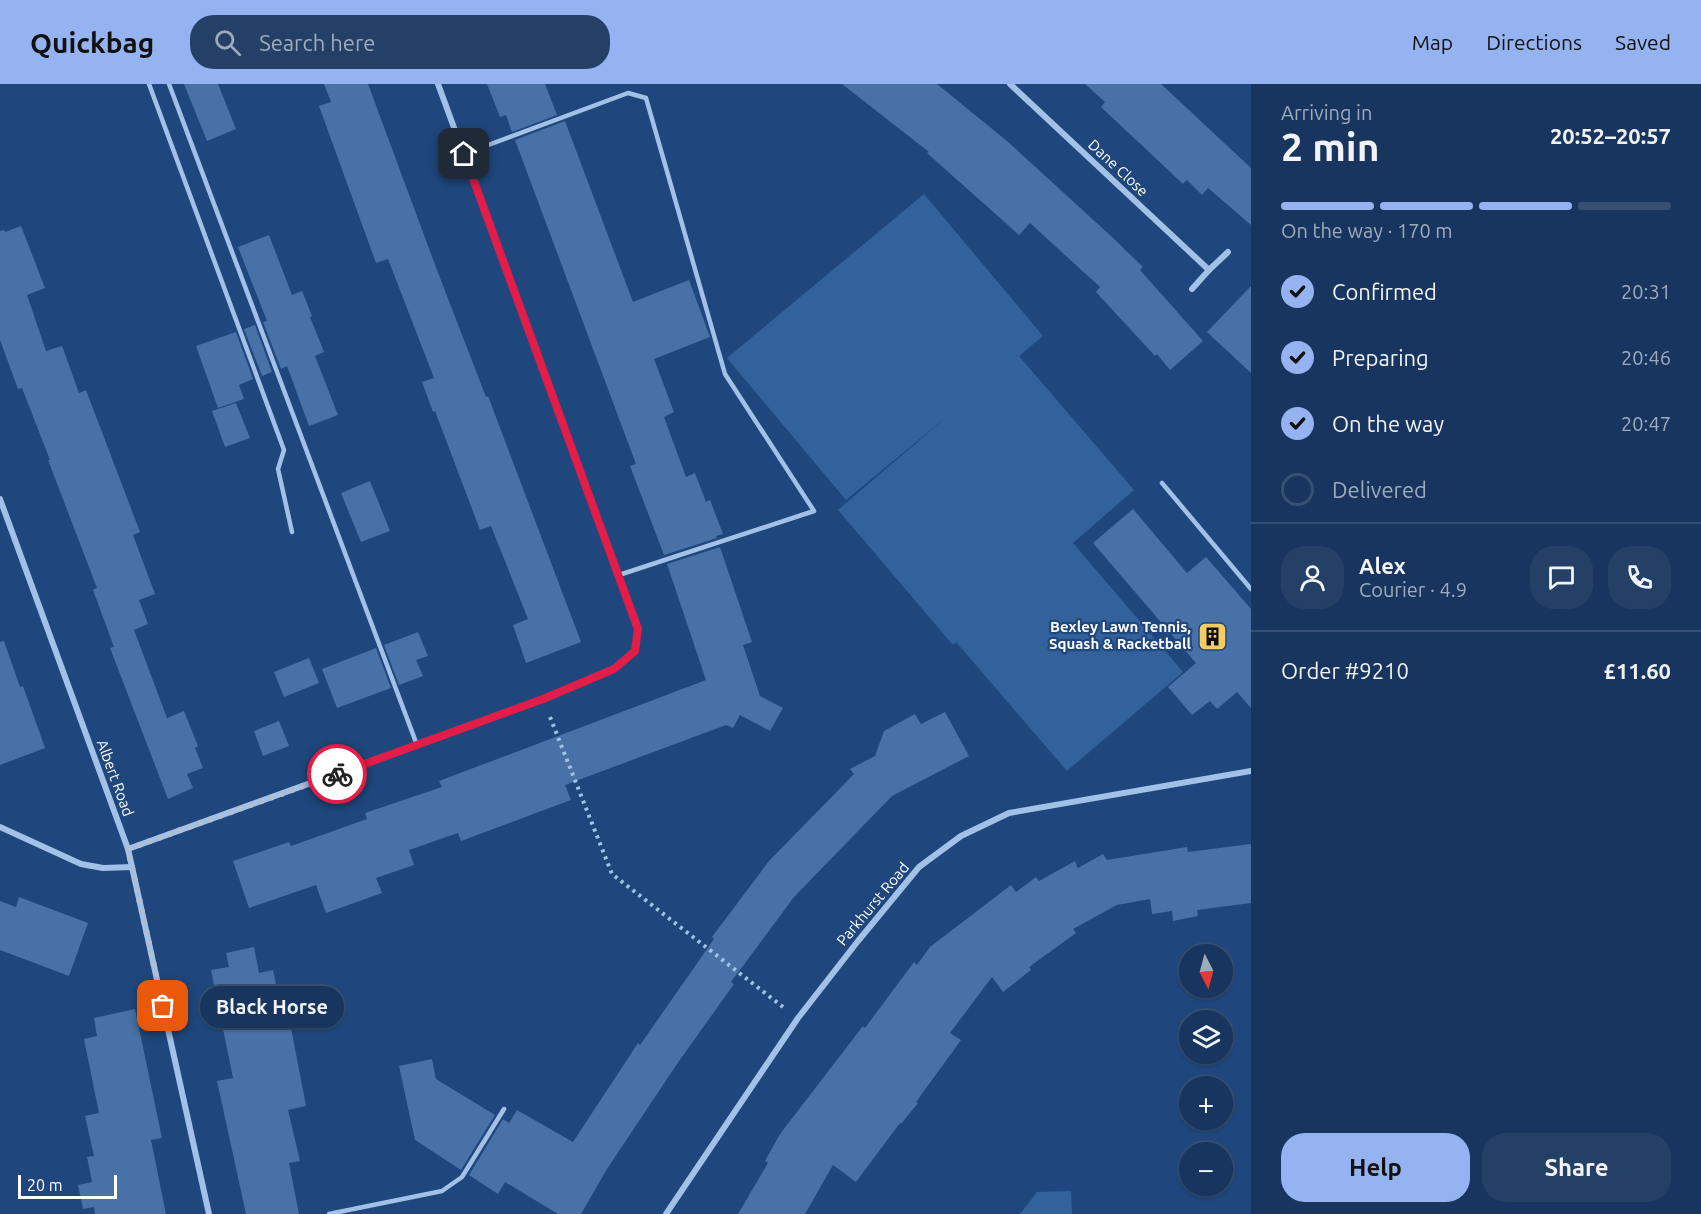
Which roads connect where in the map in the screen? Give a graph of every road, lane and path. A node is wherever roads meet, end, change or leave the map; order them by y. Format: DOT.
graph roads {
  1 [pos="149,84"];
  2 [pos="169,84"];
  3 [pos="438,84"];
  4 [pos="1010,84"];
  5 [pos="464,154"];
  6 [pos="1228,252"];
  7 [pos="1209,270"];
  8 [pos="1192,289"];
  9 [pos="1162,483"];
  10 [pos="0,499"];
  11 [pos="292,532"];
  12 [pos="619,575"];
  13 [pos="1251,589"];
  14 [pos="543,699"];
  15 [pos="417,745"];
  16 [pos="1251,771"];
  17 [pos="0,827"];
  18 [pos="128,849"];
  19 [pos="132,867"];
  20 [pos="798,1018"];
  21 [pos="504,1109"];
  22 [pos="209,1214"];
  23 [pos="329,1214"];
  24 [pos="666,1214"];
  1 -- 11 [label="lane"];
  2 -- 15 [label="lane"];
  3 -- 5 [label="street"];
  4 -- 7 [label="street, Dane Close"];
  5 -- 12 [label="street"];
  5 -- 12 [label="lane"];
  6 -- 7 [label="street"];
  7 -- 8 [label="street"];
  9 -- 13 [label="lane"];
  10 -- 18 [label="street, Albert Road"];
  12 -- 14 [label="street"];
  14 -- 15 [label="street"];
  14 -- 20 [label="path"];
  15 -- 18 [label="street"];
  16 -- 20 [label="street, Parkhurst Road"];
  17 -- 19 [label="street"];
  18 -- 19 [label="street, Albert Road"];
  19 -- 22 [label="street, Albert Road"];
  20 -- 24 [label="street, Parkhurst Road"];
  21 -- 23 [label="lane"];
}
